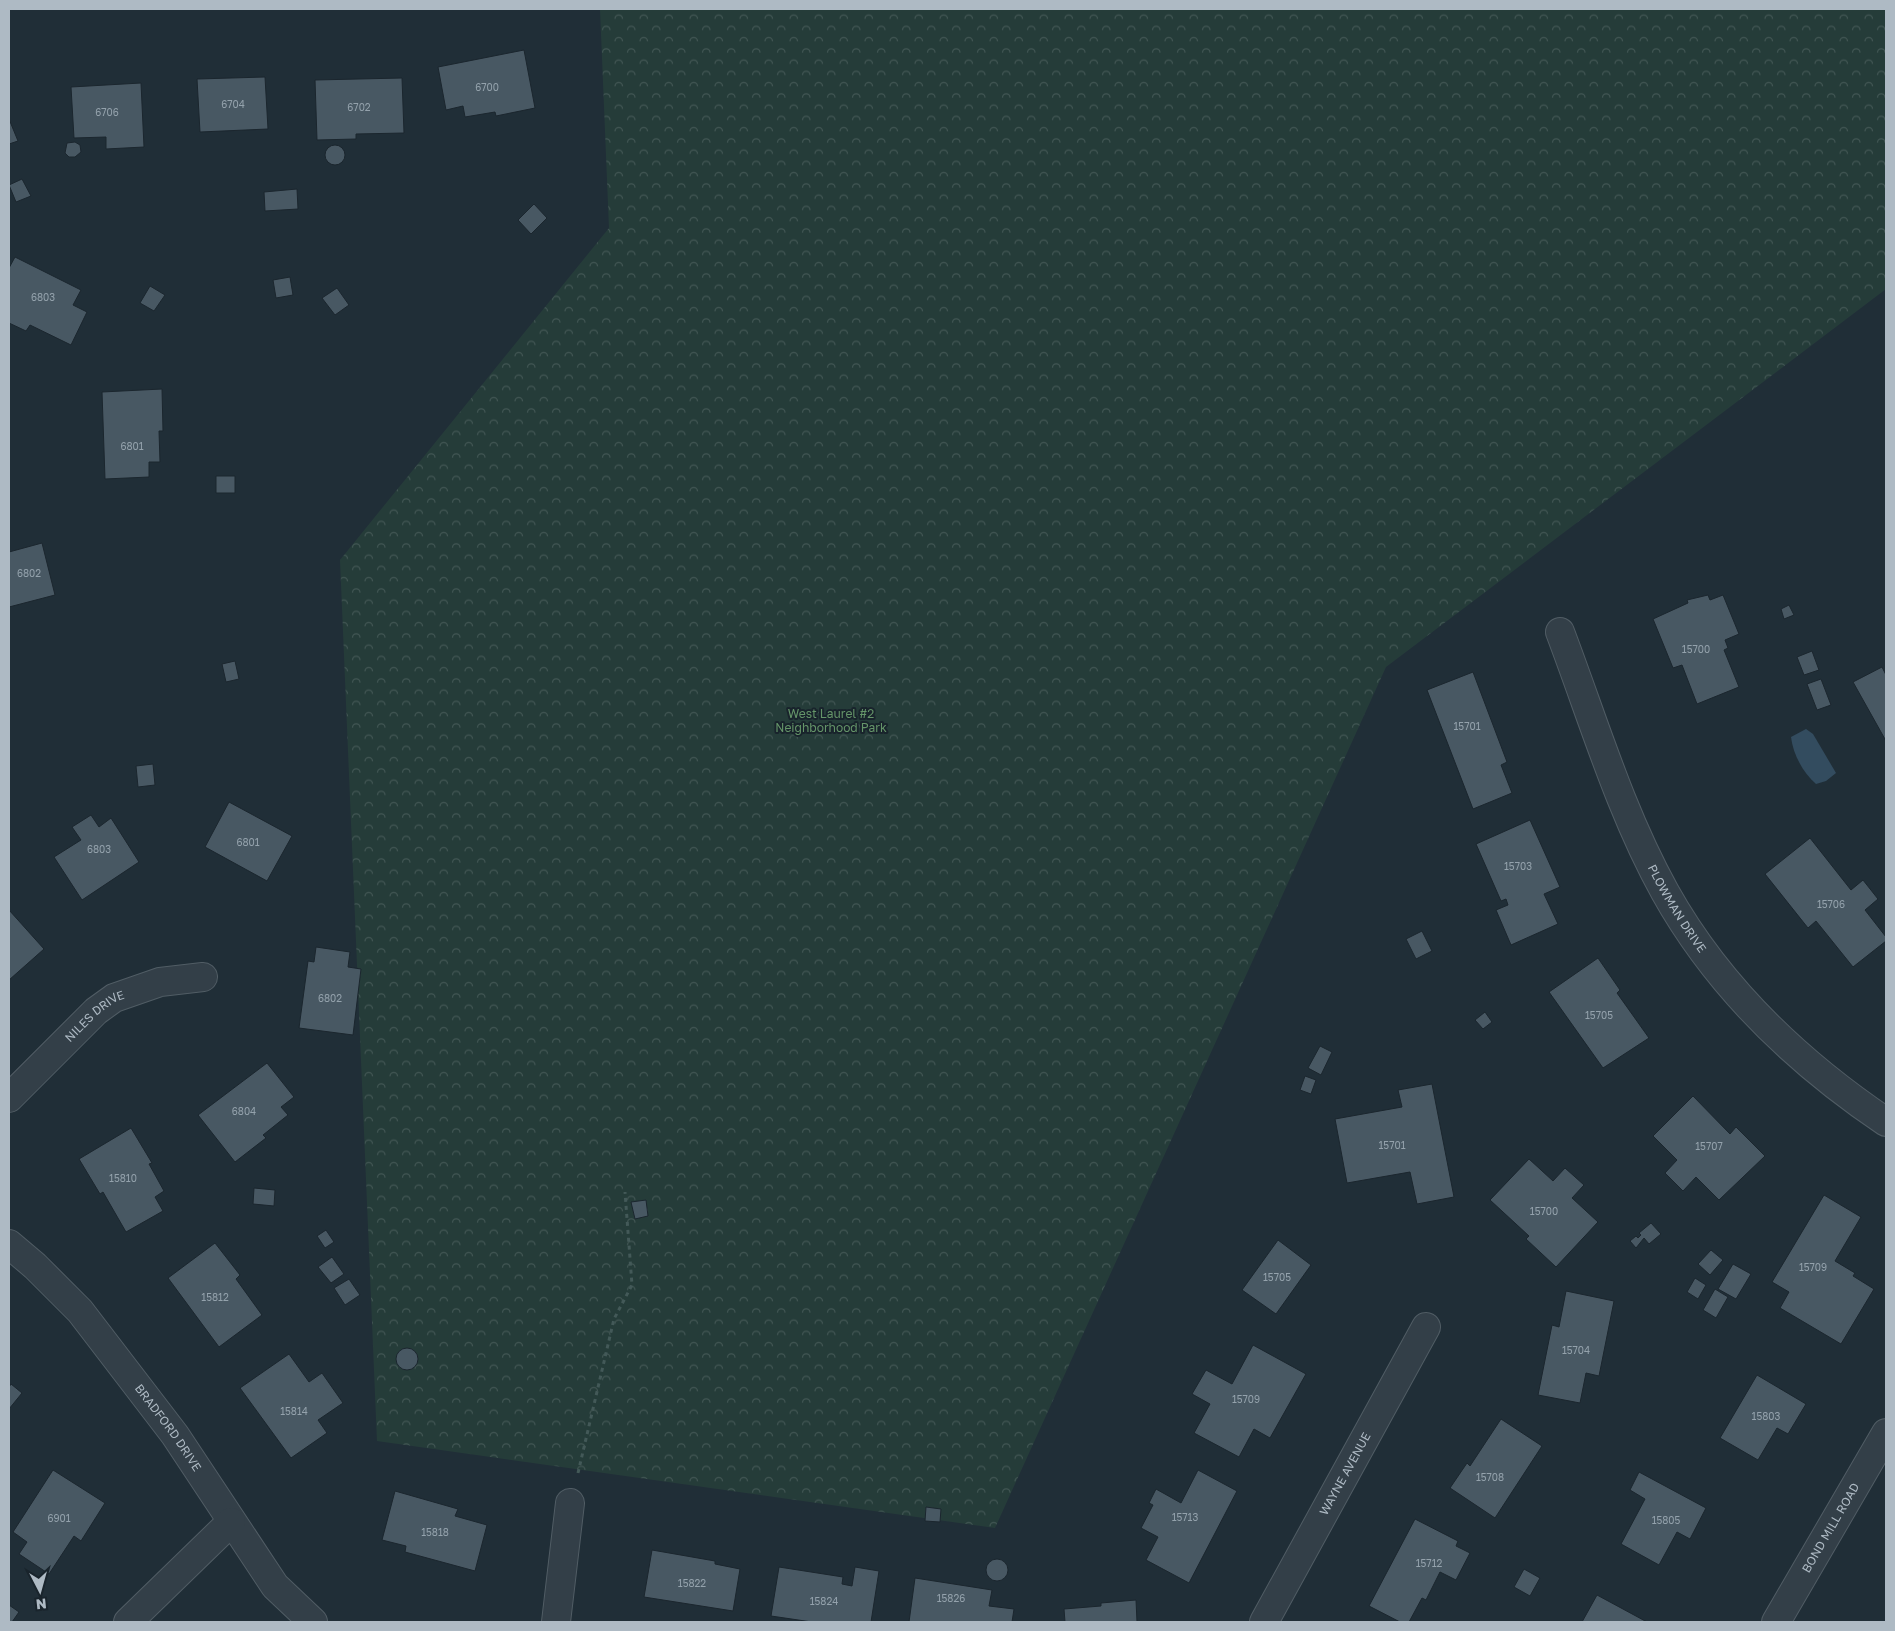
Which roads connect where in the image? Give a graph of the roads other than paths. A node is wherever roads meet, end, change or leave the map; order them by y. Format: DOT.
graph roads {
  1 [pos="1560,632"];
  2 [pos="203,977"];
  3 [pos="9,1098"];
  4 [pos="1886,1122"];
  5 [pos="9,1244"];
  6 [pos="1426,1327"];
  7 [pos="1886,1433"];
  8 [pos="570,1503"];
  9 [pos="231,1522"];
  10 [pos="128,1622"];
  11 [pos="313,1622"];
  12 [pos="556,1622"];
  13 [pos="1264,1622"];
  14 [pos="1776,1622"];
  1 -- 4 [label="street, PLOWMAN DRIVE"];
  2 -- 3 [label="street, NILES DRIVE"];
  5 -- 9 [label="street, BRADFORD DRIVE"];
  6 -- 13 [label="street, WAYNE AVENUE"];
  7 -- 14 [label="street, BOND MILL ROAD"];
  8 -- 12 [label="street"];
  9 -- 10 [label="street"];
  9 -- 11 [label="street, BRADFORD DRIVE"];
}
